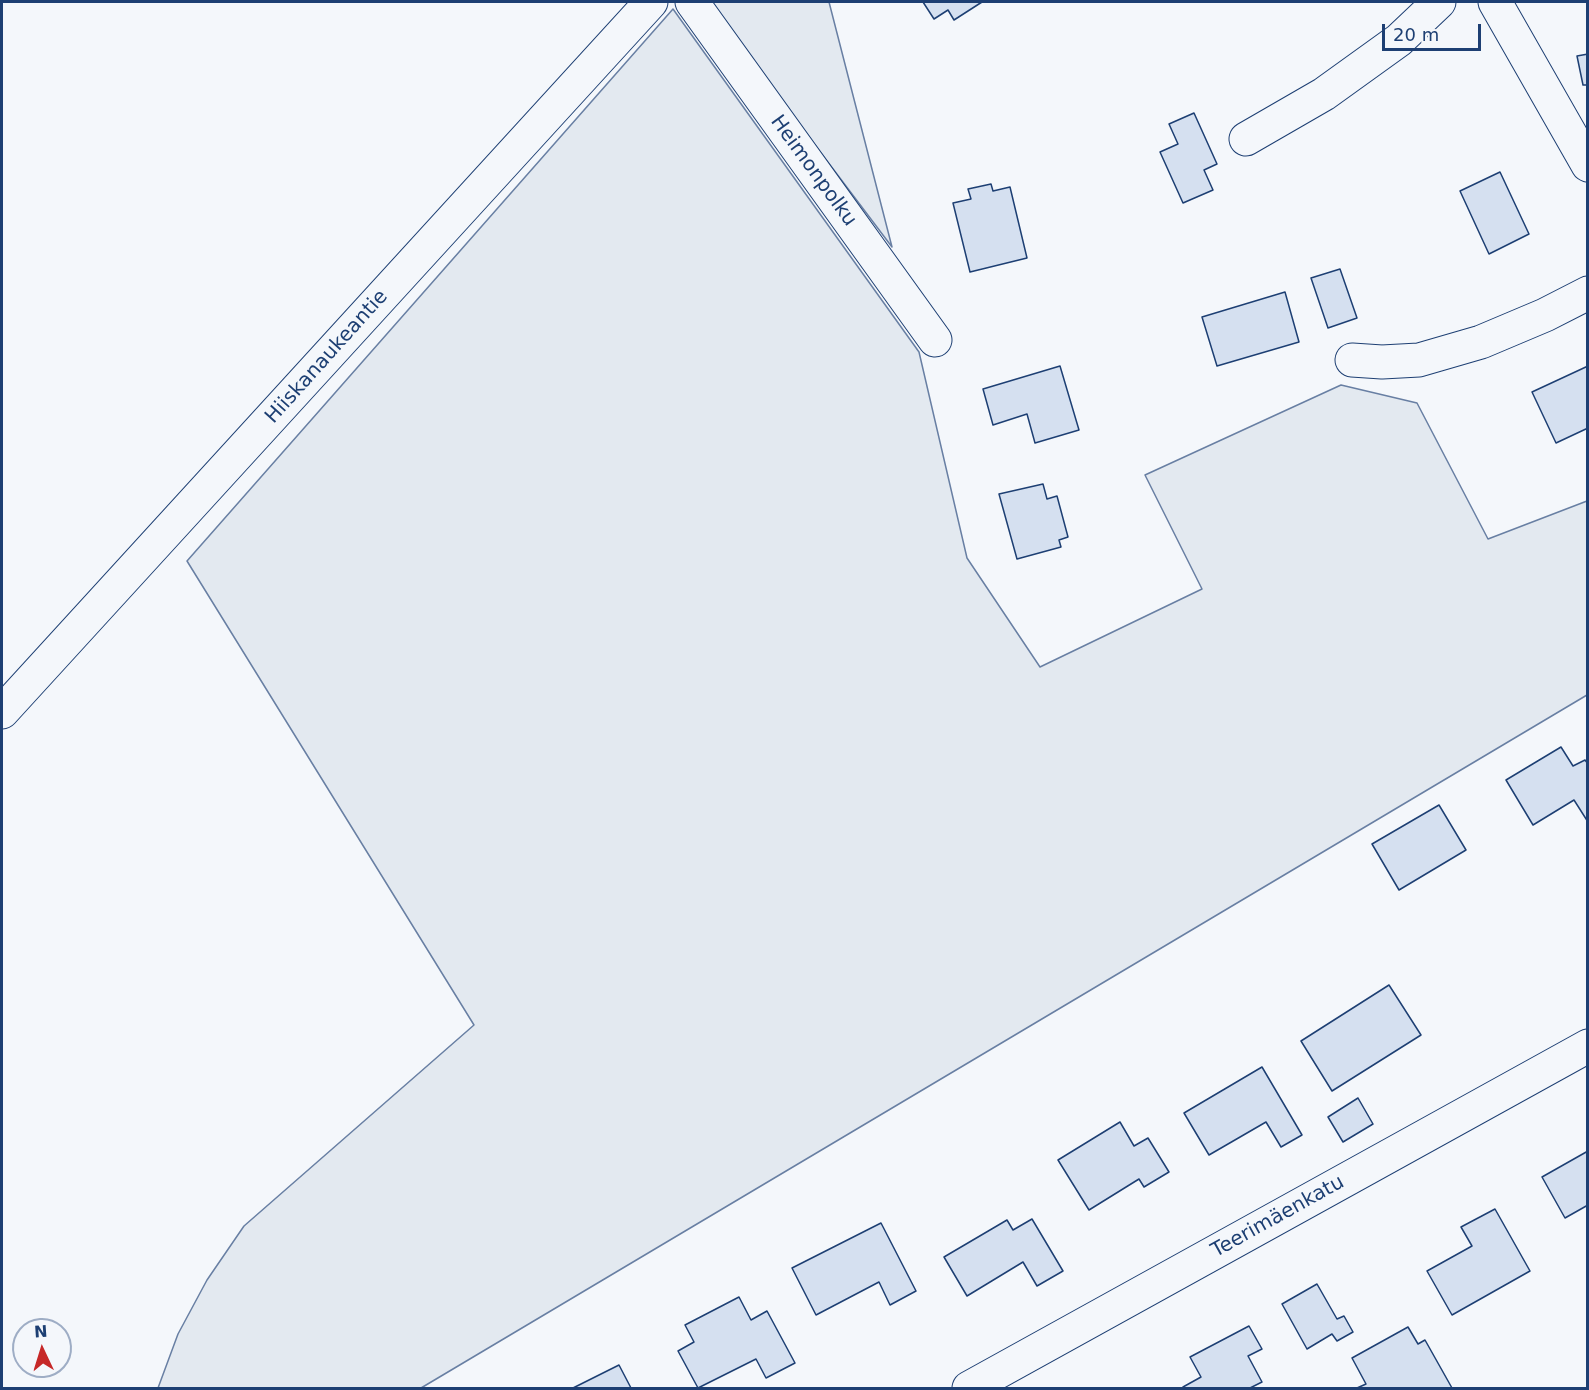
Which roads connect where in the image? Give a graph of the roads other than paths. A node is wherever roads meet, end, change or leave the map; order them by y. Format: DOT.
graph roads {
  1 [pos="651,2"];
  2 [pos="692,2"];
  3 [pos="1439,2"];
  4 [pos="1495,2"];
  5 [pos="1246,139"];
  6 [pos="1584,153"];
  7 [pos="1587,293"];
  8 [pos="935,340"];
  9 [pos="1352,360"];
  10 [pos="2,712"];
  11 [pos="1587,1046"];
  12 [pos="969,1389"];
  1 -- 10 [label="street, Hiiskanaukeantie"];
  2 -- 8 [label="street, Heimonpolku"];
  3 -- 5 [label="street"];
  4 -- 6 [label="street"];
  7 -- 9 [label="street"];
  11 -- 12 [label="street, Teerimäenkatu"];
}
